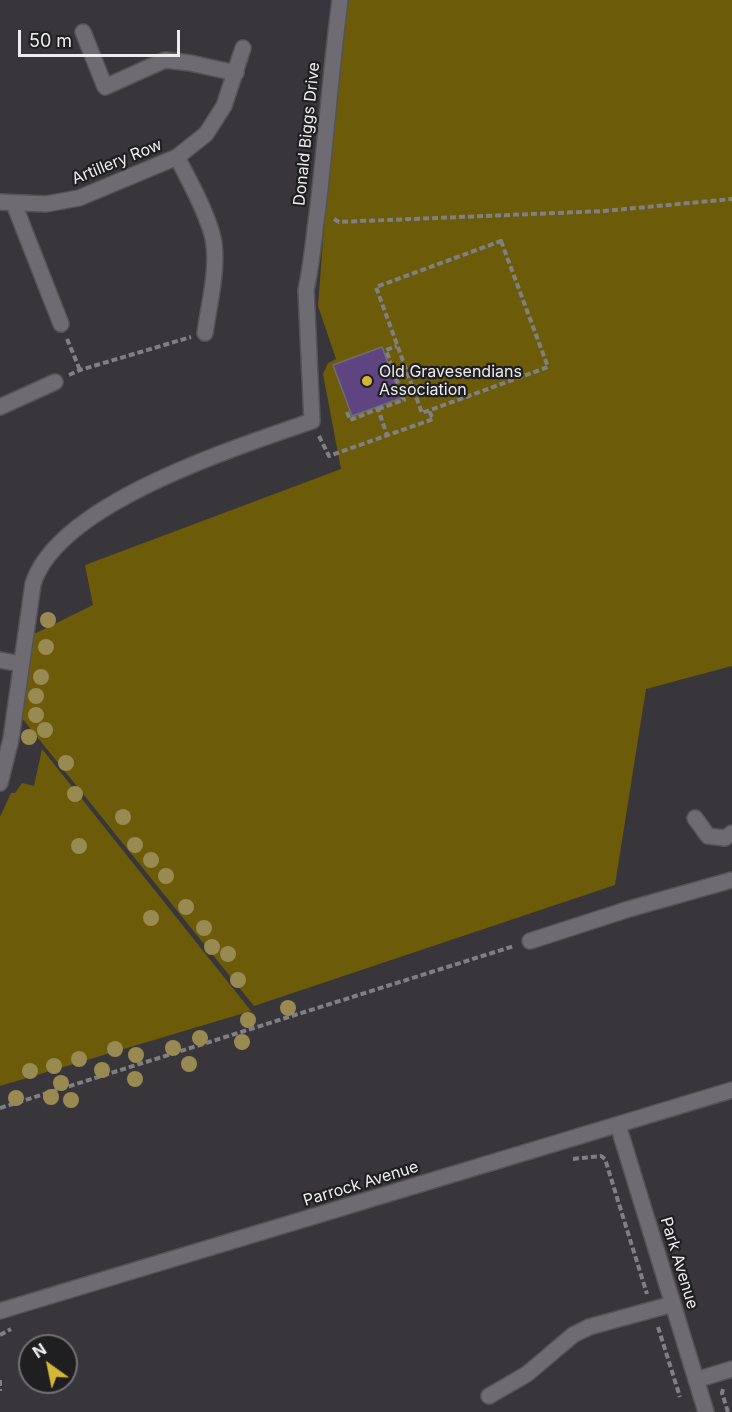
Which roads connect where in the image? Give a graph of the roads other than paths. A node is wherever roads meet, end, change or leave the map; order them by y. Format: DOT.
graph roads {
  1 [pos="340,0"];
  2 [pos="83,32"];
  3 [pos="243,48"];
  4 [pos="236,73"];
  5 [pos="177,157"];
  6 [pos="7,203"];
  7 [pos="61,324"];
  8 [pos="205,333"];
  9 [pos="55,382"];
  10 [pos="0,407"];
  11 [pos="0,660"];
  12 [pos="21,664"];
  13 [pos="0,783"];
  14 [pos="695,818"];
  15 [pos="732,833"];
  16 [pos="732,880"];
  17 [pos="530,941"];
  18 [pos="732,1090"];
  19 [pos="618,1125"];
  20 [pos="672,1304"];
  21 [pos="0,1311"];
  22 [pos="732,1369"];
  23 [pos="696,1380"];
  24 [pos="489,1396"];
  25 [pos="706,1412"];
  1 -- 12 [label="street, Donald Biggs Drive"];
  2 -- 4 [label="street"];
  3 -- 4 [label="street, Artillery Row"];
  4 -- 5 [label="street, Artillery Row"];
  5 -- 6 [label="street, Artillery Row"];
  5 -- 8 [label="street, Artillery Row"];
  6 -- 7 [label="street"];
  9 -- 10 [label="street"];
  11 -- 12 [label="street"];
  12 -- 13 [label="street"];
  14 -- 15 [label="street"];
  16 -- 17 [label="street"];
  18 -- 19 [label="street, Parrock Avenue"];
  19 -- 20 [label="street, Park Avenue"];
  19 -- 21 [label="street, Parrock Avenue"];
  20 -- 23 [label="street, Park Avenue"];
  20 -- 24 [label="street"];
  22 -- 23 [label="street"];
  23 -- 25 [label="street, Park Avenue"];
}
